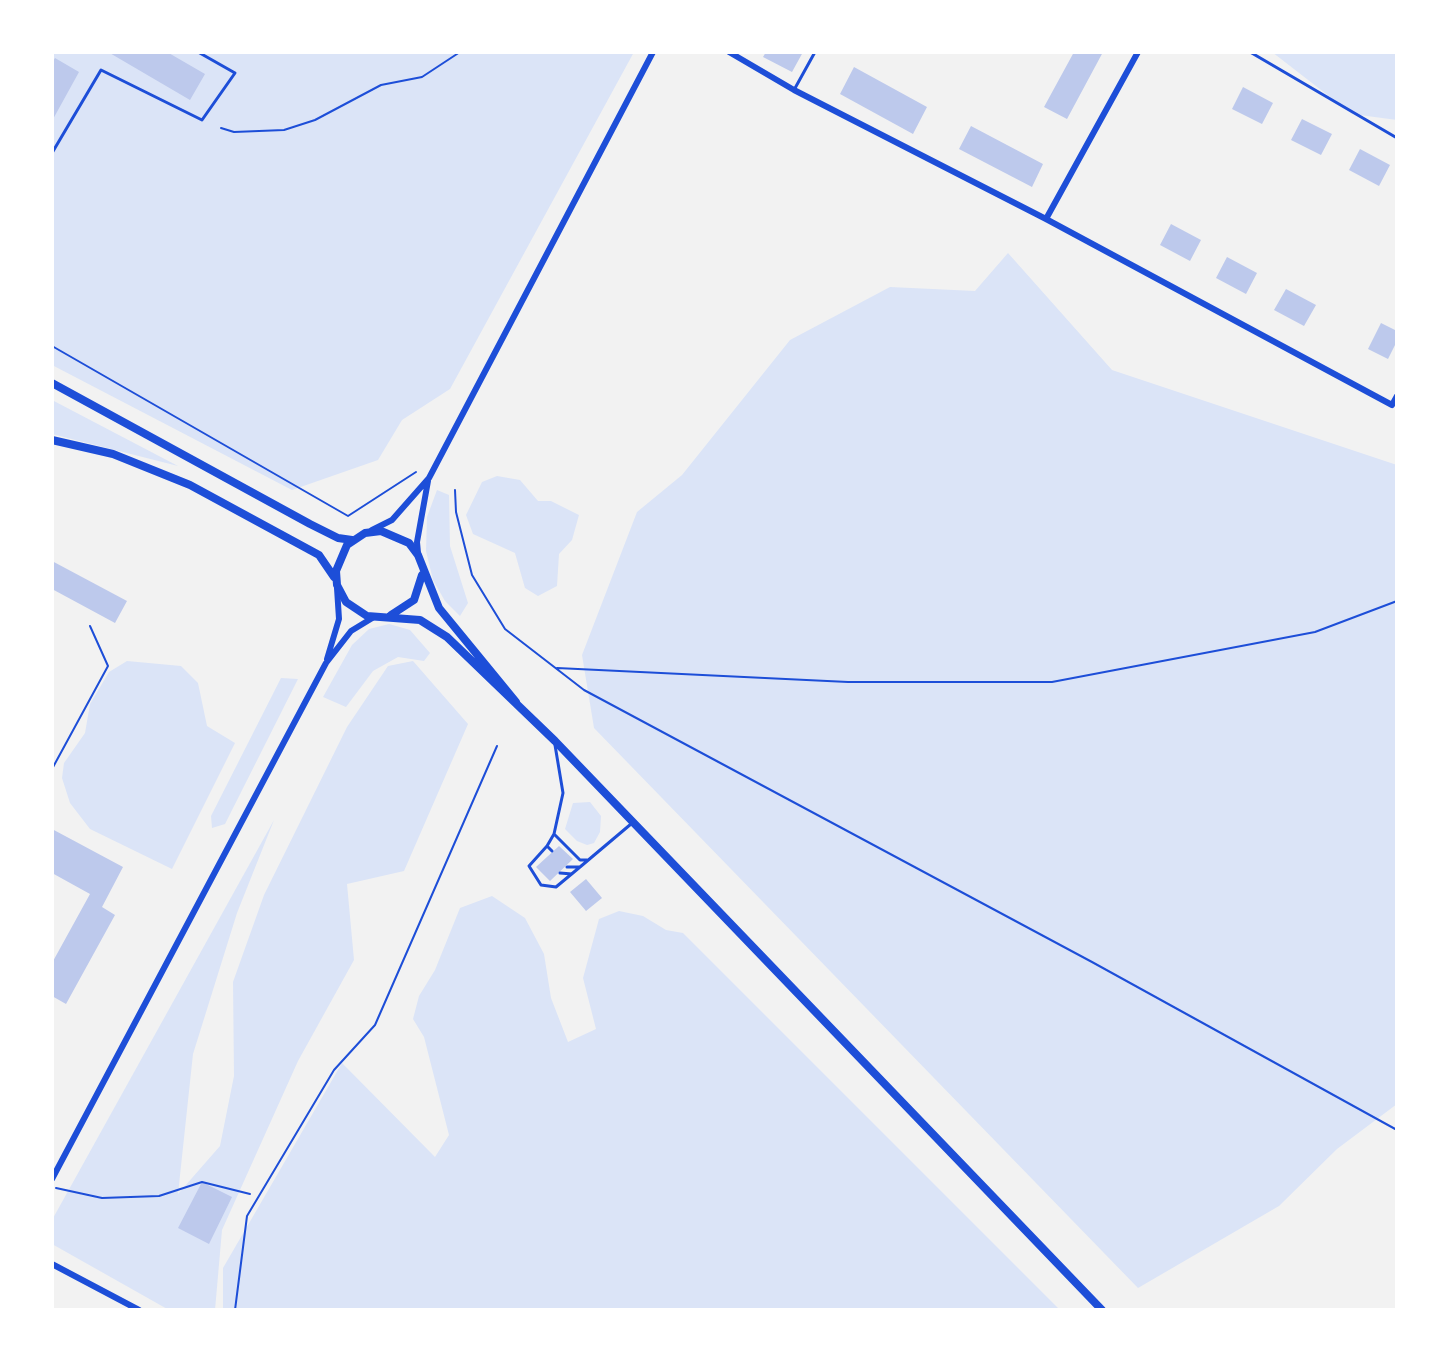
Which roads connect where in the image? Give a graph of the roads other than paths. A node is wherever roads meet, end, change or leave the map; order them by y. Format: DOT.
graph roads {
  1 [pos="198,52"];
  2 [pos="653,52"];
  3 [pos="729,52"];
  4 [pos="815,52"];
  5 [pos="1138,52"];
  6 [pos="1250,52"];
  7 [pos="794,90"];
  8 [pos="1397,138"];
  9 [pos="52,153"];
  10 [pos="1046,219"];
  11 [pos="52,383"];
  12 [pos="1397,396"];
  13 [pos="52,440"];
  14 [pos="429,478"];
  15 [pos="365,533"];
  16 [pos="352,540"];
  17 [pos="421,563"];
  18 [pos="337,585"];
  19 [pos="374,617"];
  20 [pos="326,663"];
  21 [pos="516,702"];
  22 [pos="555,741"];
  23 [pos="631,824"];
  24 [pos="554,834"];
  25 [pos="547,846"];
  26 [pos="542,850"];
  27 [pos="552,851"];
  28 [pos="536,856"];
  29 [pos="544,857"];
  30 [pos="590,859"];
  31 [pos="539,862"];
  32 [pos="567,867"];
  33 [pos="580,867"];
  34 [pos="560,873"];
  35 [pos="573,873"];
  36 [pos="554,878"];
  37 [pos="566,879"];
  38 [pos="52,1179"];
  39 [pos="52,1264"];
  40 [pos="135,1309"];
  41 [pos="1102,1310"];
  1 -- 9 [label="lane"];
  2 -- 14 [label="street"];
  3 -- 7 [label="street"];
  4 -- 7 [label="lane"];
  5 -- 10 [label="street"];
  6 -- 8 [label="lane"];
  7 -- 10 [label="street"];
  10 -- 12 [label="street"];
  11 -- 16 [label="main road"];
  13 -- 18 [label="main road"];
  14 -- 15 [label="street"];
  14 -- 17 [label="street"];
  15 -- 16 [label="main road"];
  15 -- 17 [label="main road"];
  16 -- 18 [label="main road"];
  17 -- 19 [label="main road"];
  17 -- 21 [label="main road"];
  18 -- 19 [label="main road"];
  18 -- 20 [label="street"];
  19 -- 20 [label="street"];
  19 -- 21 [label="main road"];
  20 -- 38 [label="street"];
  21 -- 22 [label="main road"];
  22 -- 23 [label="main road"];
  22 -- 24 [label="lane"];
  23 -- 30 [label="lane"];
  23 -- 41 [label="main road"];
  24 -- 25 [label="lane"];
  24 -- 30 [label="lane"];
  25 -- 26 [label="lane"];
  25 -- 27 [label="lane"];
  26 -- 28 [label="lane"];
  26 -- 29 [label="lane"];
  28 -- 31 [label="lane"];
  28 -- 37 [label="lane"];
  30 -- 33 [label="lane"];
  32 -- 33 [label="lane"];
  33 -- 35 [label="lane"];
  34 -- 35 [label="lane"];
  35 -- 37 [label="lane"];
  36 -- 37 [label="lane"];
  39 -- 40 [label="street"];
}
